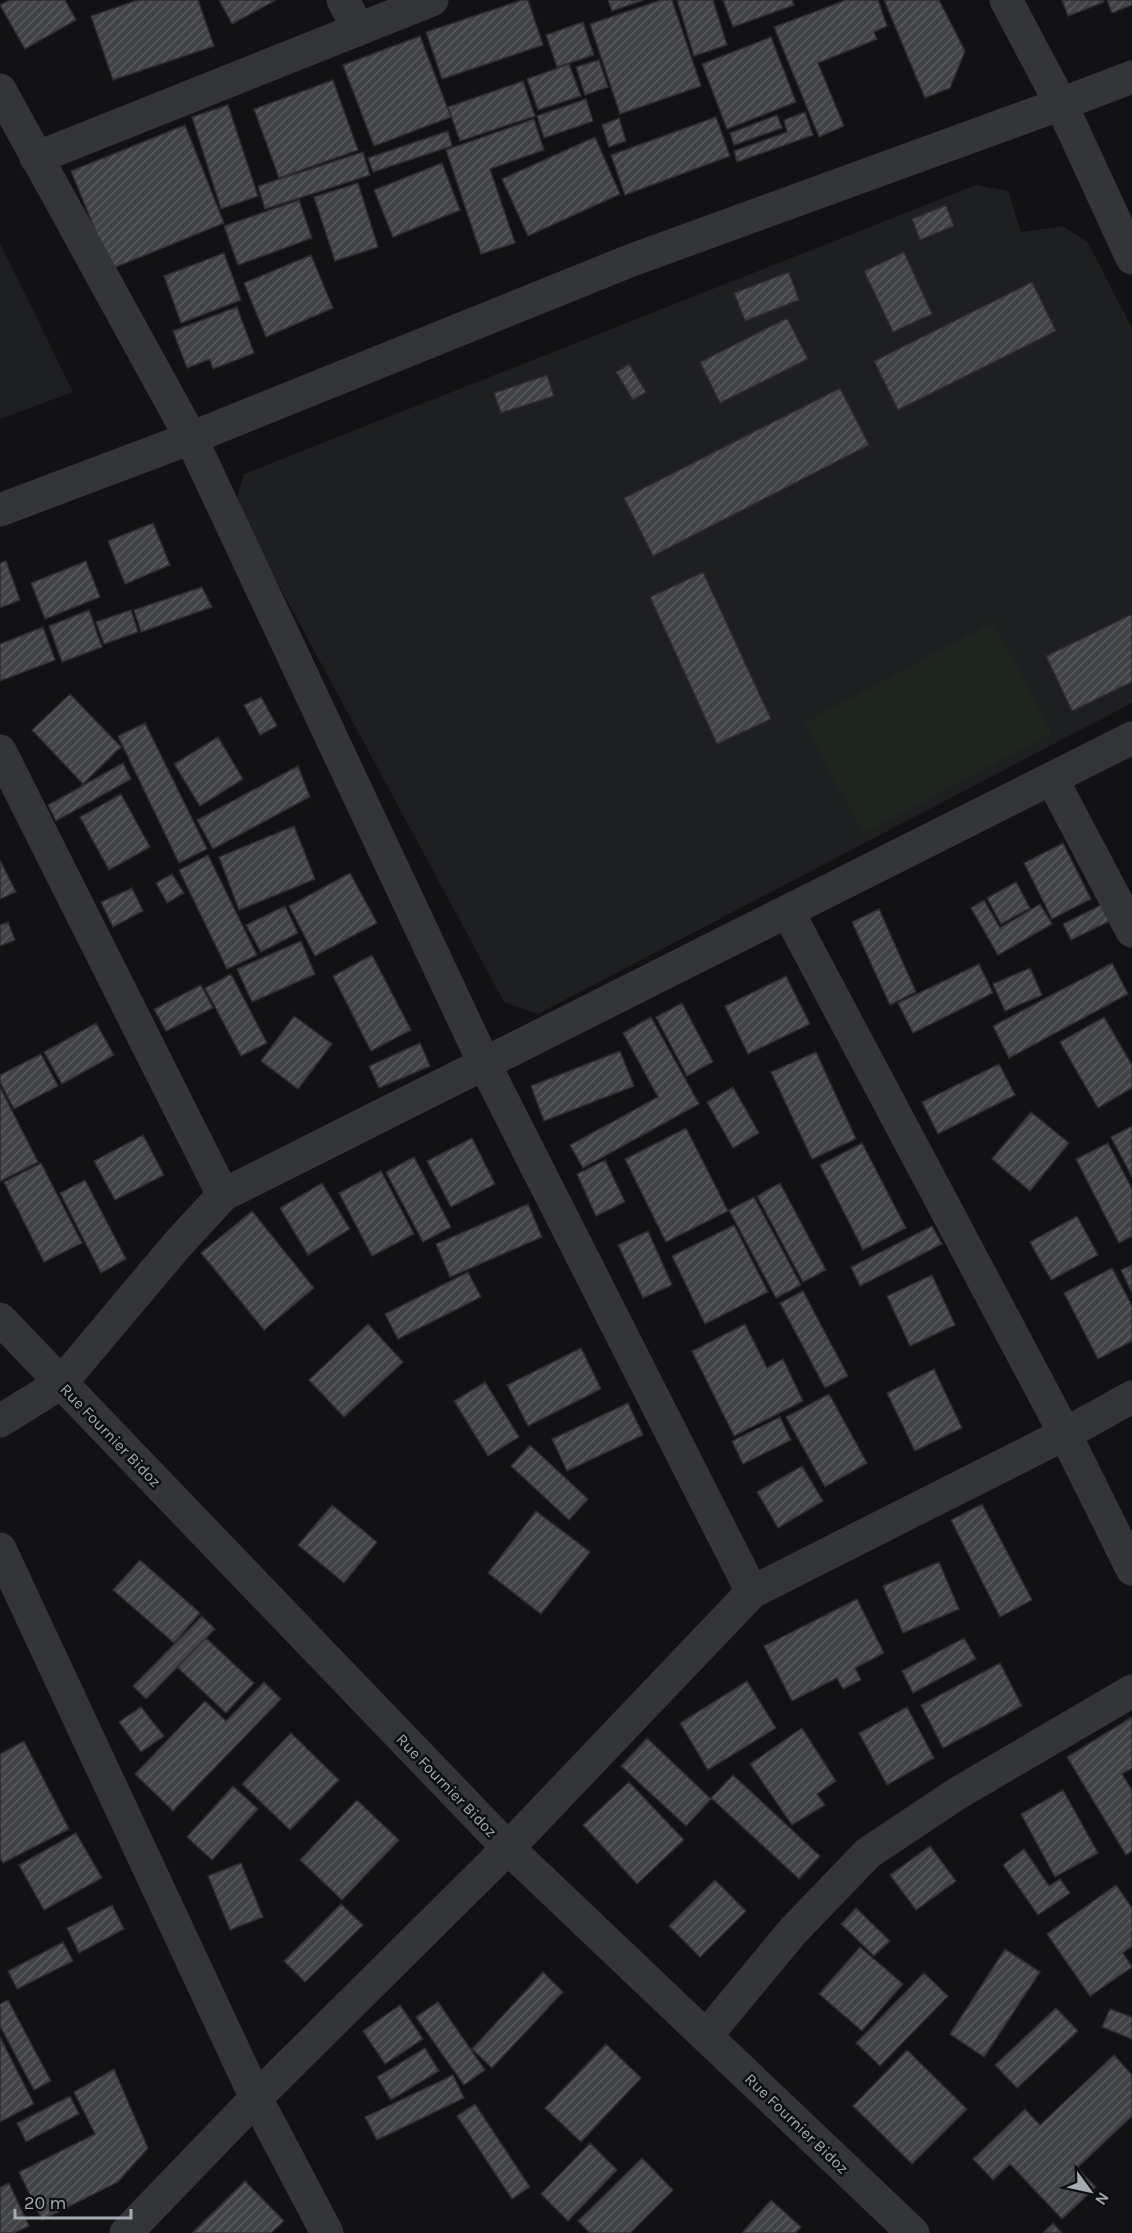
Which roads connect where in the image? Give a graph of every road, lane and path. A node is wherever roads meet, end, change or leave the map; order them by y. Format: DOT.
graph roads {
  1 [pos="343,0"];
  2 [pos="432,0"];
  3 [pos="1006,0"];
  4 [pos="358,29"];
  5 [pos="1132,76"];
  6 [pos="0,90"];
  7 [pos="1061,104"];
  8 [pos="36,158"];
  9 [pos="1130,252"];
  10 [pos="191,438"];
  11 [pos="0,510"];
  12 [pos="1132,738"];
  13 [pos="0,752"];
  14 [pos="1052,779"];
  15 [pos="789,912"];
  16 [pos="1132,931"];
  17 [pos="485,1065"];
  18 [pos="223,1196"];
  19 [pos="0,1319"];
  20 [pos="61,1383"];
  21 [pos="1132,1397"];
  22 [pos="0,1422"];
  23 [pos="1065,1434"];
  24 [pos="0,1549"];
  25 [pos="1132,1569"];
  26 [pos="752,1592"];
  27 [pos="1132,1691"];
  28 [pos="508,1848"];
  29 [pos="706,2036"];
  30 [pos="256,2098"];
  31 [pos="126,2233"];
  32 [pos="327,2233"];
  33 [pos="913,2233"];
  1 -- 4 [label="street"];
  2 -- 4 [label="street"];
  3 -- 7 [label="street"];
  4 -- 8 [label="street"];
  5 -- 7 [label="street"];
  6 -- 8 [label="street"];
  7 -- 9 [label="street"];
  7 -- 10 [label="street"];
  8 -- 10 [label="street"];
  10 -- 11 [label="street"];
  10 -- 17 [label="street"];
  12 -- 14 [label="street"];
  13 -- 18 [label="street"];
  14 -- 15 [label="street"];
  14 -- 16 [label="street"];
  15 -- 17 [label="street"];
  15 -- 23 [label="street"];
  17 -- 18 [label="street"];
  17 -- 26 [label="street"];
  18 -- 20 [label="street"];
  19 -- 20 [label="street, Rue Fournier Bidoz"];
  20 -- 22 [label="street"];
  20 -- 28 [label="street, Rue Fournier Bidoz"];
  21 -- 23 [label="street"];
  23 -- 25 [label="street"];
  23 -- 26 [label="street"];
  24 -- 30 [label="street"];
  26 -- 28 [label="street"];
  27 -- 29 [label="street"];
  28 -- 29 [label="street, Rue Fournier Bidoz"];
  28 -- 30 [label="street"];
  29 -- 33 [label="street, Rue Fournier Bidoz"];
  30 -- 31 [label="street"];
  30 -- 32 [label="street"];
}
